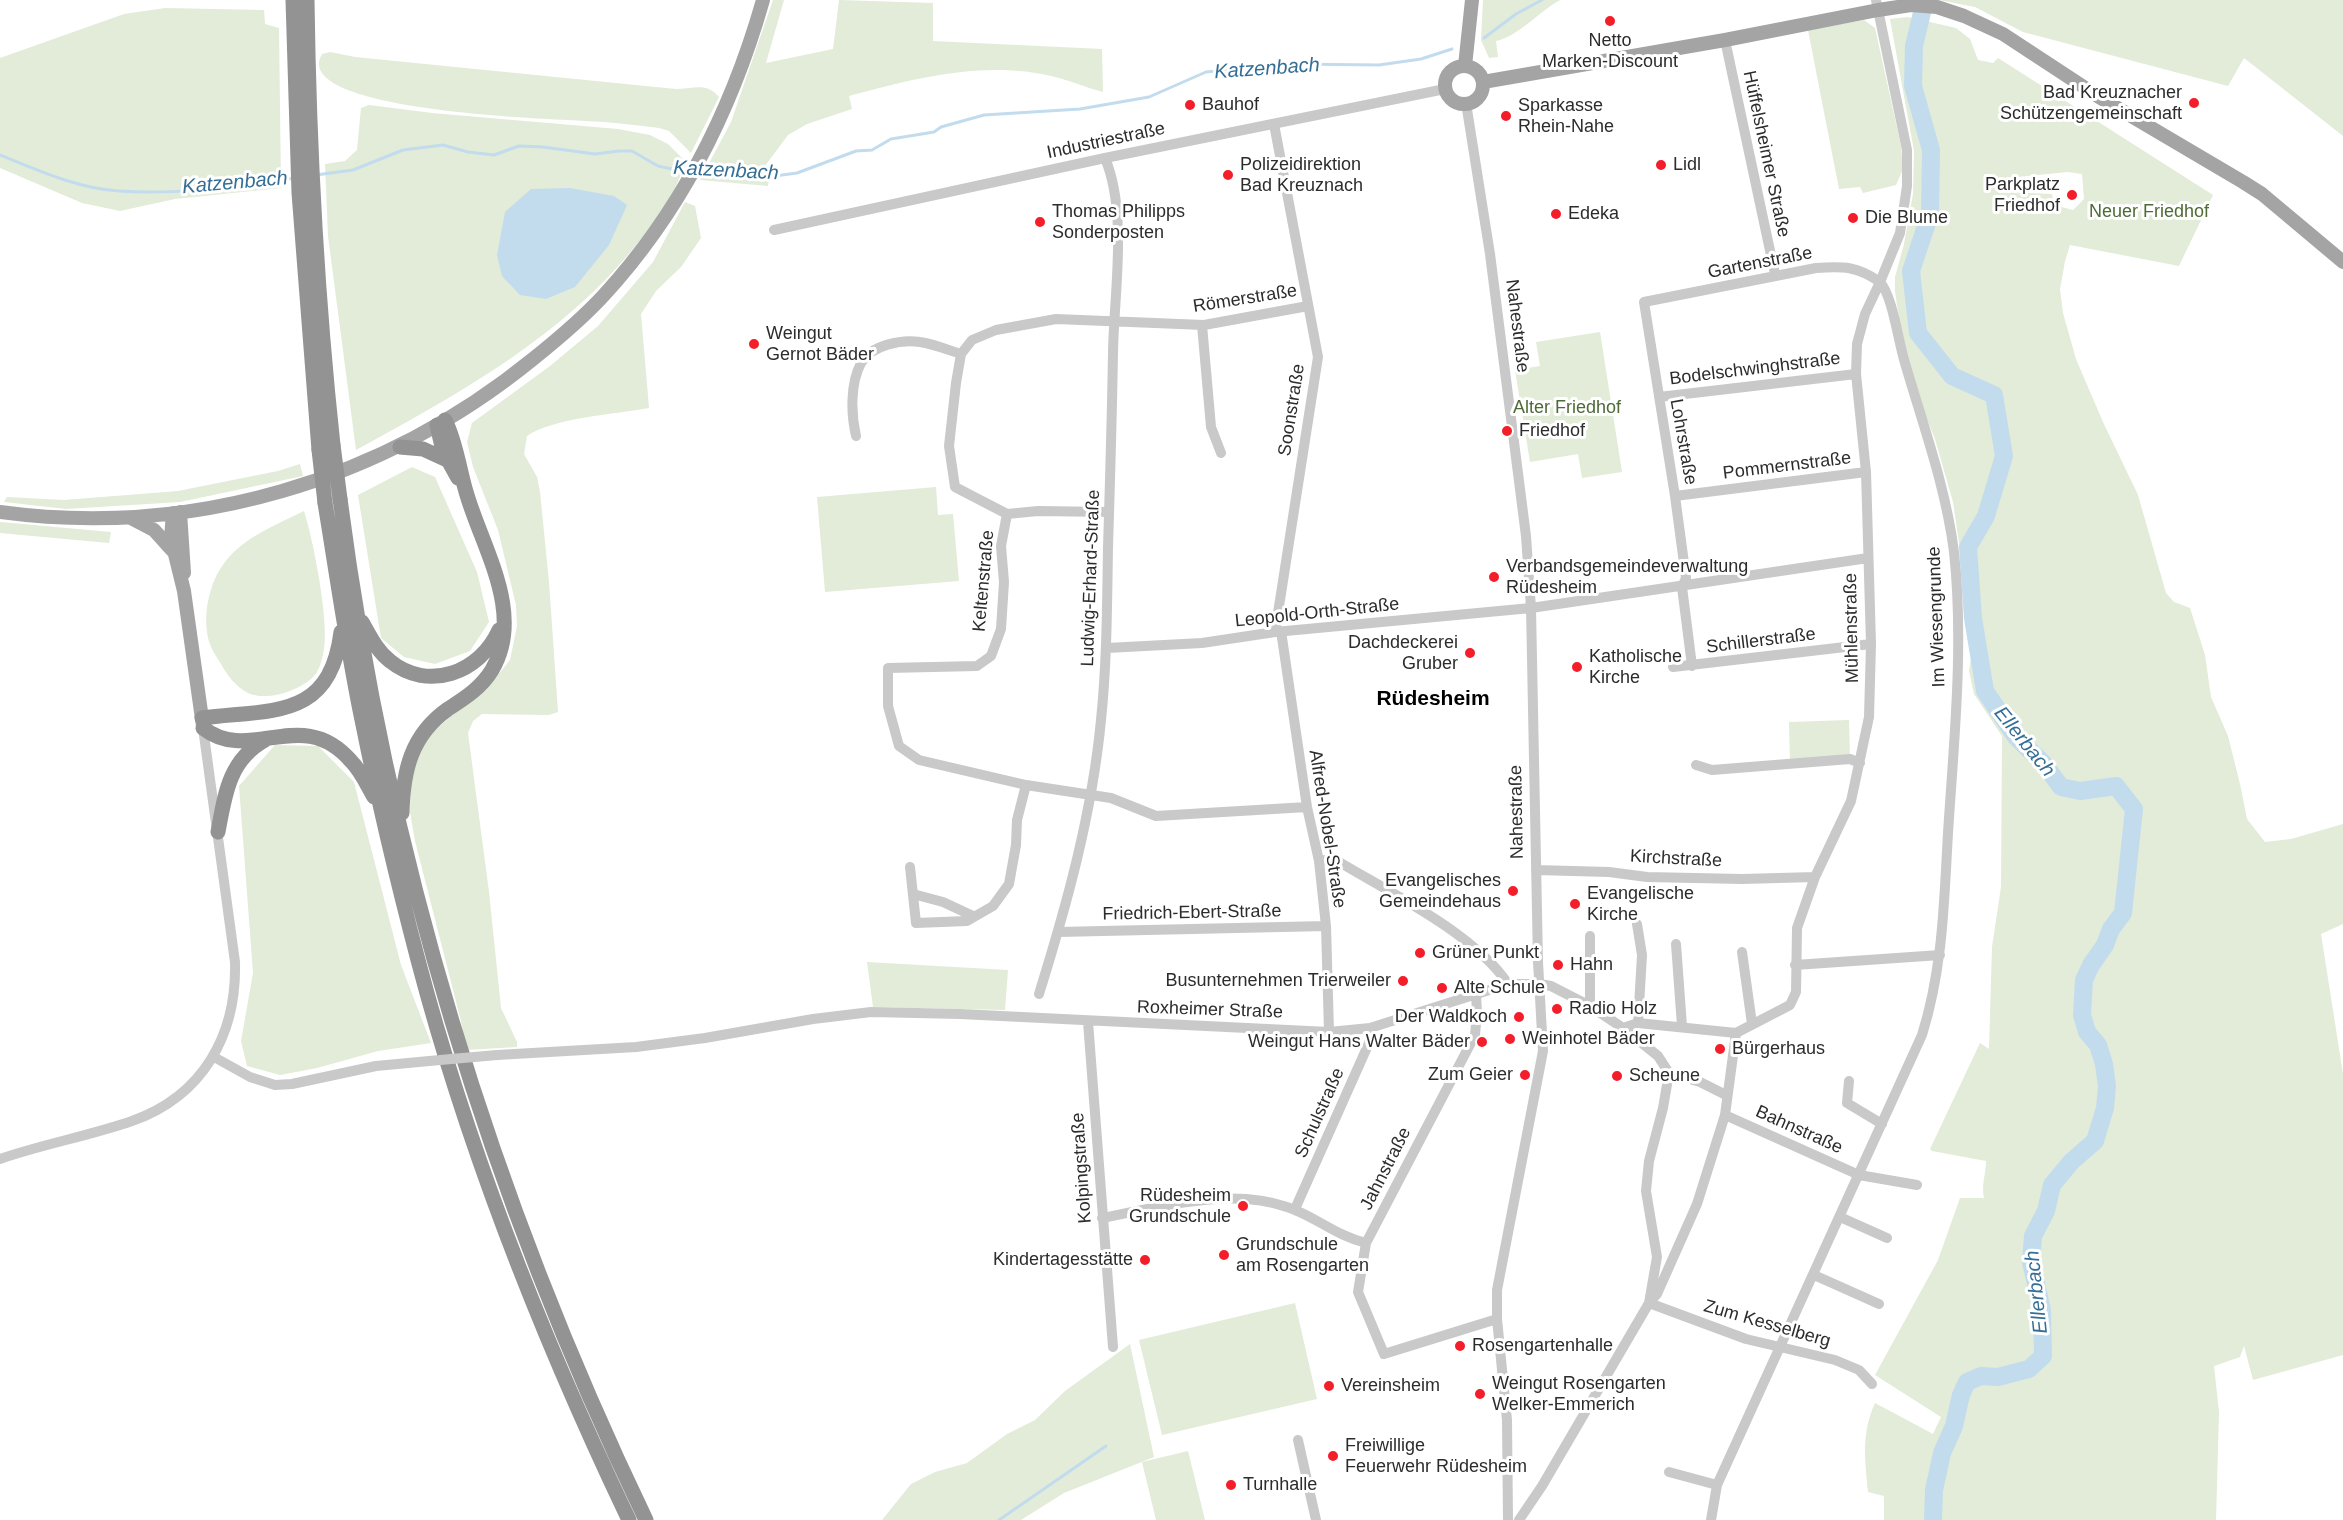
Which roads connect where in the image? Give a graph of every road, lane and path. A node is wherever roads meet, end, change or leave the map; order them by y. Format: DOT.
graph roads {
  1 [pos="293,0"];
  2 [pos="307,0"];
  3 [pos="763,0"];
  4 [pos="1472,0"];
  5 [pos="1877,5"];
  6 [pos="1725,39"];
  7 [pos="1465,66"];
  8 [pos="1483,82"];
  9 [pos="1445,89"];
  10 [pos="1466,104"];
  11 [pos="1274,124"];
  12 [pos="304,151"];
  13 [pos="1105,158"];
  14 [pos="774,230"];
  15 [pos="2343,262"];
  16 [pos="1775,274"];
  17 [pos="1880,282"];
  18 [pos="1644,302"];
  19 [pos="1308,306"];
  20 [pos="1114,321"];
  21 [pos="1202,325"];
  22 [pos="961,354"];
  23 [pos="1856,374"];
  24 [pos="1659,397"];
  25 [pos="441,423"];
  26 [pos="856,436"];
  27 [pos="400,447"];
  28 [pos="1221,453"];
  29 [pos="447,460"];
  30 [pos="1866,472"];
  31 [pos="466,494"];
  32 [pos="1675,496"];
  33 [pos="0,512"];
  34 [pos="177,512"];
  35 [pos="1109,512"];
  36 [pos="1007,514"];
  37 [pos="129,517"];
  38 [pos="174,553"];
  39 [pos="1868,558"];
  40 [pos="1682,586"];
  41 [pos="184,591"];
  42 [pos="1531,608"];
  43 [pos="503,610"];
  44 [pos="349,614"];
  45 [pos="1278,632"];
  46 [pos="1871,644"];
  47 [pos="1107,648"];
  48 [pos="1692,666"];
  49 [pos="1673,667"];
  50 [pos="203,723"];
  51 [pos="271,737"];
  52 [pos="1860,763"];
  53 [pos="1696,765"];
  54 [pos="1026,785"];
  55 [pos="1091,794"];
  56 [pos="1307,807"];
  57 [pos="381,810"];
  58 [pos="218,832"];
  59 [pos="402,840"];
  60 [pos="1319,861"];
  61 [pos="910,867"];
  62 [pos="1536,870"];
  63 [pos="1815,877"];
  64 [pos="913,894"];
  65 [pos="973,916"];
  66 [pos="1637,924"];
  67 [pos="1326,926"];
  68 [pos="1058,932"];
  69 [pos="1590,936"];
  70 [pos="1676,944"];
  71 [pos="1742,952"];
  72 [pos="1941,955"];
  73 [pos="1795,965"];
  74 [pos="1508,984"];
  75 [pos="1540,984"];
  76 [pos="1039,994"];
  77 [pos="1476,994"];
  78 [pos="1590,1006"];
  79 [pos="1088,1022"];
  80 [pos="1638,1023"];
  81 [pos="1752,1024"];
  82 [pos="1682,1026"];
  83 [pos="1370,1028"];
  84 [pos="1623,1028"];
  85 [pos="1329,1032"];
  86 [pos="1736,1033"];
  87 [pos="214,1057"];
  88 [pos="1669,1073"];
  89 [pos="1849,1081"];
  90 [pos="1726,1095"];
  91 [pos="1725,1115"];
  92 [pos="1882,1124"];
  93 [pos="0,1158"];
  94 [pos="1859,1175"];
  95 [pos="1917,1185"];
  96 [pos="1295,1209"];
  97 [pos="1840,1217"];
  98 [pos="1102,1218"];
  99 [pos="1887,1238"];
  100 [pos="1366,1243"];
  101 [pos="1814,1275"];
  102 [pos="1649,1303"];
  103 [pos="1879,1305"];
  104 [pos="1497,1319"];
  105 [pos="1113,1347"];
  106 [pos="1780,1347"];
  107 [pos="1872,1384"];
  108 [pos="1298,1440"];
  109 [pos="1669,1472"];
  110 [pos="1717,1485"];
  111 [pos="628,1520"];
  112 [pos="646,1520"];
  113 [pos="1316,1520"];
  114 [pos="1508,1520"];
  115 [pos="1519,1520"];
  116 [pos="1711,1520"];
  1 -- 12 [label="highway"];
  2 -- 12 [label="highway"];
  3 -- 25 [label="main road"];
  4 -- 7 [label="main road"];
  5 -- 6 [label="main road"];
  5 -- 15 [label="main road"];
  5 -- 17 [label="street"];
  6 -- 8 [label="main road"];
  6 -- 16 [label="street, Hüffelsheimer Straße"];
  7 -- 8 [label="main road"];
  7 -- 9 [label="main road"];
  8 -- 10 [label="main road"];
  9 -- 10 [label="main road"];
  9 -- 11 [label="street, Industriestraße"];
  10 -- 42 [label="street, Nahestraße"];
  11 -- 13 [label="street, Industriestraße"];
  11 -- 19 [label="street, Soonstraße"];
  12 -- 44 [label="highway, bridge"];
  13 -- 14 [label="street, Industriestraße"];
  13 -- 20 [label="street, Ludwig-Erhard-Straße"];
  16 -- 17 [label="street, Gartenstraße"];
  16 -- 18 [label="street, Gartenstraße"];
  17 -- 23 [label="street, Mühlenstraße"];
  17 -- 72 [label="street, Im Wiesengrunde"];
  18 -- 24 [label="street, Lohrstraße"];
  19 -- 21 [label="street, Römerstraße"];
  19 -- 45 [label="street, Soonstraße"];
  20 -- 21 [label="street, Römerstraße"];
  20 -- 22 [label="street, Römerstraße"];
  20 -- 35 [label="street, Ludwig-Erhard-Straße"];
  21 -- 28 [label="street"];
  22 -- 26 [label="street"];
  22 -- 36 [label="street"];
  23 -- 24 [label="street, Bodelschwinghstraße"];
  23 -- 30 [label="street, Mühlenstraße"];
  24 -- 32 [label="street, Lohrstraße"];
  25 -- 27 [label="main road"];
  25 -- 29 [label="highway"];
  25 -- 31 [label="highway"];
  27 -- 29 [label="highway"];
  27 -- 34 [label="main road"];
  29 -- 31 [label="highway"];
  30 -- 32 [label="street, Pommernstraße"];
  30 -- 39 [label="street, Mühlenstraße"];
  31 -- 43 [label="highway"];
  32 -- 40 [label="street, Lohrstraße"];
  33 -- 37 [label="main road"];
  34 -- 37 [label="main road"];
  34 -- 38 [label="main road"];
  34 -- 41 [label="main road"];
  35 -- 36 [label="street, Keltenstraße"];
  35 -- 47 [label="street, Ludwig-Erhard-Straße"];
  36 -- 54 [label="street, Keltenstraße"];
  37 -- 38 [label="main road"];
  38 -- 41 [label="main road"];
  39 -- 40 [label="street, Leopold-Orth-Straße"];
  39 -- 46 [label="street, Mühlenstraße"];
  40 -- 42 [label="street, Leopold-Orth-Straße"];
  40 -- 48 [label="street, Schillerstraße"];
  41 -- 50 [label="main road"];
  42 -- 45 [label="street, Leopold-Orth-Straße"];
  42 -- 62 [label="street, Nahestraße"];
  43 -- 44 [label="highway"];
  43 -- 59 [label="highway"];
  44 -- 50 [label="highway"];
  44 -- 57 [label="highway"];
  44 -- 59 [label="highway"];
  45 -- 47 [label="street, Leopold-Orth-Straße"];
  45 -- 56 [label="street, Alfred-Nobel-Straße"];
  46 -- 48 [label="street, Schillerstraße"];
  46 -- 52 [label="street, Mühlenstraße"];
  47 -- 55 [label="street, Ludwig-Erhard-Straße"];
  48 -- 49 [label="street, Schillerstraße"];
  50 -- 51 [label="highway"];
  50 -- 58 [label="street"];
  51 -- 57 [label="highway"];
  51 -- 58 [label="highway"];
  52 -- 53 [label="street"];
  52 -- 63 [label="street, Mühlenstraße"];
  54 -- 55 [label="street, Keltenstraße"];
  54 -- 65 [label="street"];
  55 -- 56 [label="street, Keltenstraße"];
  55 -- 68 [label="street, Ludwig-Erhard-Straße"];
  56 -- 60 [label="street, Alfred-Nobel-Straße"];
  57 -- 111 [label="highway"];
  58 -- 87 [label="street"];
  59 -- 112 [label="highway"];
  60 -- 67 [label="street, Alfred-Nobel-Straße"];
  60 -- 74 [label="street"];
  61 -- 64 [label="street"];
  62 -- 63 [label="street, Kirchstraße"];
  62 -- 75 [label="street, Nahestraße"];
  63 -- 73 [label="street, Mühlenstraße"];
  64 -- 65 [label="street"];
  64 -- 65 [label="street"];
  66 -- 80 [label="street"];
  67 -- 68 [label="street, Friedrich-Ebert-Straße"];
  67 -- 85 [label="street, Alfred-Nobel-Straße"];
  68 -- 76 [label="street, Ludwig-Erhard-Straße"];
  69 -- 78 [label="street"];
  70 -- 82 [label="street"];
  71 -- 81 [label="street"];
  72 -- 73 [label="street"];
  72 -- 92 [label="street, Im Wiesengrunde"];
  73 -- 81 [label="street, Mühlenstraße"];
  74 -- 75 [label="street, Roxheimer Straße"];
  74 -- 77 [label="street, Roxheimer Straße"];
  75 -- 78 [label="street"];
  75 -- 104 [label="street, Nahestraße"];
  77 -- 83 [label="street, Roxheimer Straße"];
  77 -- 100 [label="street, Jahnstraße"];
  78 -- 84 [label="street"];
  79 -- 85 [label="street, Roxheimer Straße"];
  79 -- 87 [label="street, Roxheimer Straße, bridge"];
  79 -- 98 [label="street, Kolpingstraße"];
  80 -- 82 [label="street"];
  80 -- 84 [label="street"];
  81 -- 86 [label="street, Mühlenstraße"];
  82 -- 86 [label="street"];
  83 -- 85 [label="street, Roxheimer Straße"];
  83 -- 96 [label="street, Schulstraße"];
  84 -- 88 [label="street"];
  86 -- 90 [label="street"];
  87 -- 93 [label="street"];
  88 -- 90 [label="street"];
  88 -- 102 [label="street"];
  89 -- 92 [label="street"];
  90 -- 91 [label="street"];
  91 -- 94 [label="street, Bahnstraße"];
  91 -- 102 [label="street"];
  92 -- 94 [label="street, Im Wiesengrunde"];
  94 -- 95 [label="street"];
  94 -- 97 [label="street, Im Wiesengrunde"];
  96 -- 98 [label="street"];
  96 -- 100 [label="street"];
  97 -- 99 [label="street"];
  97 -- 101 [label="street, Im Wiesengrunde"];
  98 -- 105 [label="street, Kolpingstraße"];
  100 -- 104 [label="street, Jahnstraße"];
  101 -- 103 [label="street"];
  101 -- 106 [label="street, Im Wiesengrunde"];
  102 -- 106 [label="street, Zum Kesselberg"];
  102 -- 115 [label="street"];
  104 -- 114 [label="street, Nahestraße"];
  106 -- 107 [label="street, Zum Kesselberg"];
  106 -- 110 [label="street, Im Wiesengrunde"];
  108 -- 113 [label="street"];
  109 -- 110 [label="street"];
  110 -- 116 [label="street, Im Wiesengrunde"];
}
